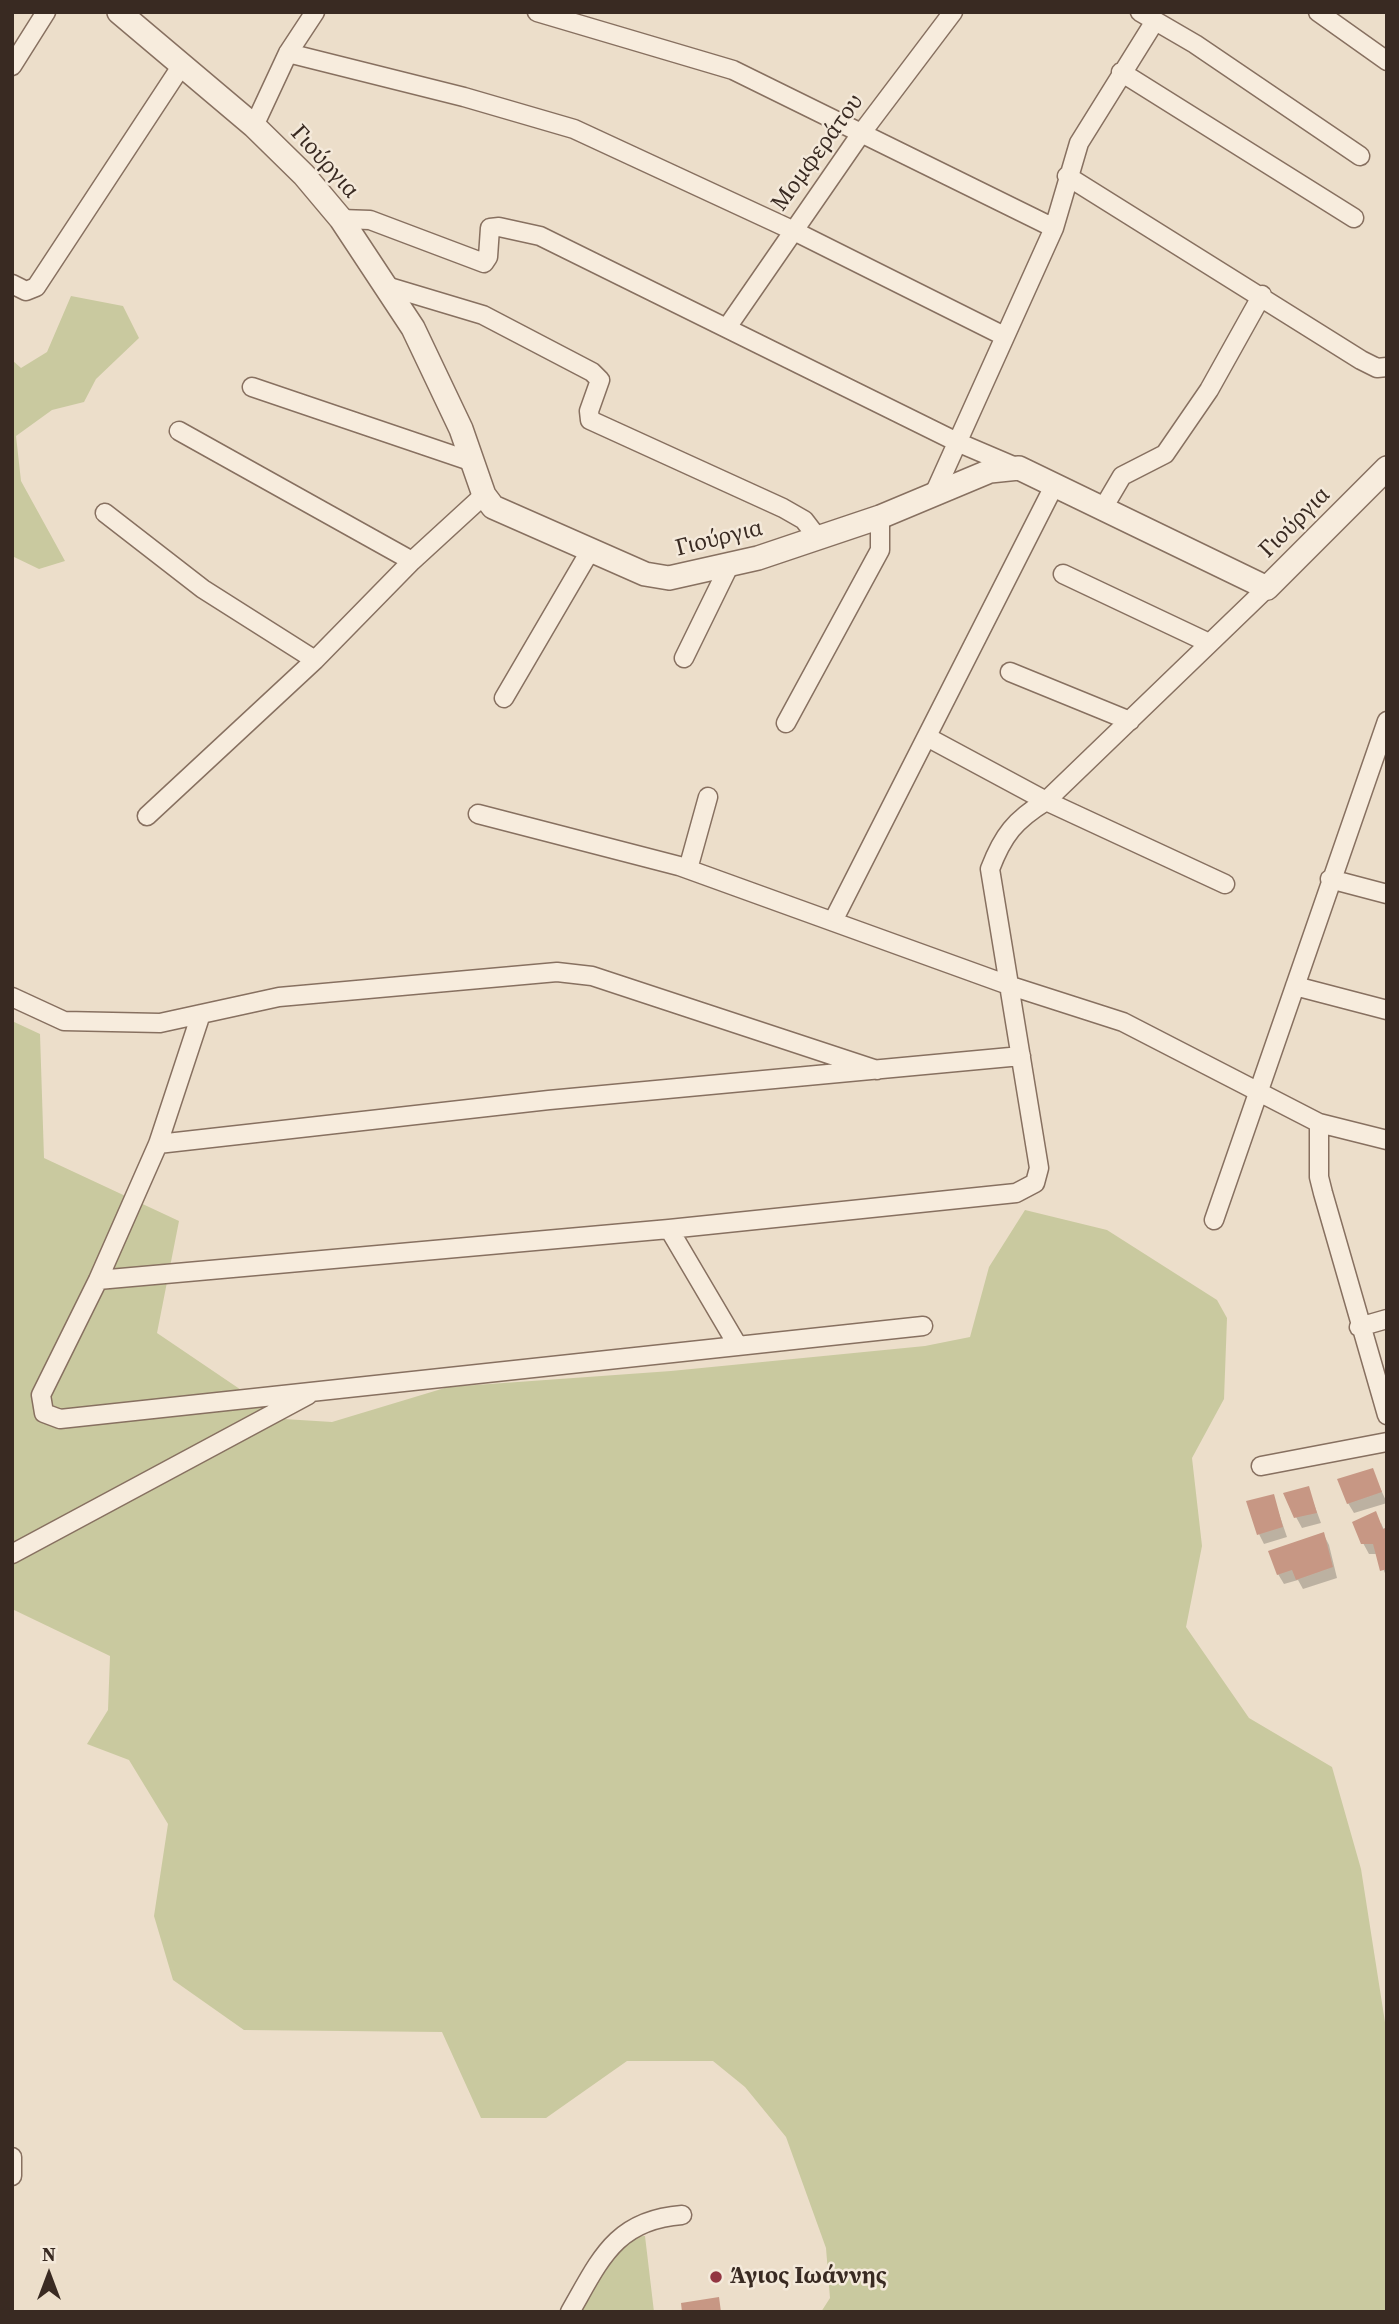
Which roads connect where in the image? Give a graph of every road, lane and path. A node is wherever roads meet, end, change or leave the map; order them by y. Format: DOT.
graph roads {
  1 [pos="46,12"];
  2 [pos="120,12"];
  3 [pos="314,12"];
  4 [pos="537,12"];
  5 [pos="953,12"];
  6 [pos="1318,12"];
  7 [pos="1147,17"];
  8 [pos="288,53"];
  9 [pos="1387,61"];
  10 [pos="182,65"];
  11 [pos="12,66"];
  12 [pos="1121,72"];
  13 [pos="254,126"];
  14 [pos="860,135"];
  15 [pos="1360,156"];
  16 [pos="1067,176"];
  17 [pos="1354,218"];
  18 [pos="341,219"];
  19 [pos="1054,228"];
  20 [pos="792,230"];
  21 [pos="12,284"];
  22 [pos="383,285"];
  23 [pos="1262,295"];
  24 [pos="728,326"];
  25 [pos="1004,336"];
  26 [pos="1387,367"];
  27 [pos="252,387"];
  28 [pos="179,431"];
  29 [pos="957,442"];
  30 [pos="473,462"];
  31 [pos="1019,468"];
  32 [pos="1387,468"];
  33 [pos="1054,486"];
  34 [pos="934,494"];
  35 [pos="484,495"];
  36 [pos="1102,510"];
  37 [pos="105,513"];
  38 [pos="880,517"];
  39 [pos="817,537"];
  40 [pos="590,551"];
  41 [pos="412,561"];
  42 [pos="730,564"];
  43 [pos="1063,575"];
  44 [pos="1266,588"];
  45 [pos="1209,643"];
  46 [pos="684,658"];
  47 [pos="315,660"];
  48 [pos="1010,672"];
  49 [pos="504,698"];
  50 [pos="1130,721"];
  51 [pos="1387,722"];
  52 [pos="786,723"];
  53 [pos="927,737"];
  54 [pos="708,797"];
  55 [pos="1046,801"];
  56 [pos="478,814"];
  57 [pos="147,816"];
  58 [pos="688,869"];
  59 [pos="1331,879"];
  60 [pos="1225,884"];
  61 [pos="1387,894"];
  62 [pos="833,921"];
  63 [pos="1011,986"];
  64 [pos="1295,986"];
  65 [pos="12,997"];
  66 [pos="1387,1010"];
  67 [pos="201,1014"];
  68 [pos="1021,1056"];
  69 [pos="877,1070"];
  70 [pos="1259,1091"];
  71 [pos="1319,1123"];
  72 [pos="1387,1140"];
  73 [pos="158,1144"];
  74 [pos="1214,1220"];
  75 [pos="669,1229"];
  76 [pos="98,1280"];
  77 [pos="1387,1318"];
  78 [pos="923,1326"];
  79 [pos="1359,1326"];
  80 [pos="738,1346"];
  81 [pos="318,1390"];
  82 [pos="1387,1415"];
  83 [pos="1387,1442"];
  84 [pos="1261,1466"];
  85 [pos="12,1554"];
  86 [pos="12,2157"];
  87 [pos="12,2176"];
  88 [pos="682,2215"];
  89 [pos="570,2312"];
  1 -- 11 [label="street"];
  2 -- 10 [label="street, Γιούργια"];
  3 -- 8 [label="street"];
  4 -- 14 [label="street"];
  5 -- 14 [label="street, Μομφεράτου"];
  6 -- 9 [label="street"];
  7 -- 12 [label="street"];
  7 -- 15 [label="street"];
  8 -- 13 [label="street"];
  8 -- 20 [label="street"];
  10 -- 13 [label="street, Γιούργια"];
  10 -- 21 [label="street"];
  12 -- 16 [label="street"];
  12 -- 17 [label="street"];
  13 -- 18 [label="street, Γιούργια"];
  14 -- 19 [label="street"];
  14 -- 20 [label="street, Μομφεράτου"];
  16 -- 19 [label="street"];
  16 -- 23 [label="street"];
  18 -- 22 [label="street, Γιούργια"];
  18 -- 24 [label="street"];
  19 -- 25 [label="street"];
  20 -- 24 [label="street, Μομφεράτου"];
  20 -- 25 [label="street"];
  22 -- 30 [label="street, Γιούργια"];
  22 -- 39 [label="street"];
  23 -- 26 [label="street"];
  23 -- 36 [label="street"];
  24 -- 29 [label="street"];
  25 -- 29 [label="street"];
  27 -- 30 [label="street"];
  28 -- 41 [label="street"];
  29 -- 31 [label="street"];
  29 -- 34 [label="street"];
  30 -- 35 [label="street, Γιούργια"];
  31 -- 33 [label="street, Γιούργια"];
  31 -- 34 [label="street, Γιούργια"];
  32 -- 44 [label="street, Γιούργια"];
  33 -- 36 [label="street, Γιούργια"];
  33 -- 53 [label="street"];
  34 -- 38 [label="street, Γιούργια"];
  35 -- 40 [label="street, Γιούργια"];
  35 -- 41 [label="street"];
  36 -- 44 [label="street, Γιούργια"];
  37 -- 47 [label="street"];
  38 -- 39 [label="street, Γιούργια"];
  38 -- 52 [label="street"];
  39 -- 42 [label="street, Γιούργια"];
  40 -- 42 [label="street, Γιούργια"];
  40 -- 49 [label="street"];
  41 -- 47 [label="street"];
  42 -- 46 [label="street"];
  43 -- 45 [label="street"];
  44 -- 45 [label="street"];
  45 -- 50 [label="street"];
  47 -- 57 [label="street"];
  48 -- 50 [label="street"];
  50 -- 55 [label="street"];
  51 -- 59 [label="street"];
  53 -- 55 [label="street"];
  53 -- 62 [label="street"];
  54 -- 58 [label="street"];
  55 -- 60 [label="street"];
  55 -- 63 [label="street"];
  56 -- 58 [label="street"];
  58 -- 62 [label="street"];
  59 -- 61 [label="street"];
  59 -- 64 [label="street"];
  62 -- 63 [label="street"];
  63 -- 68 [label="street"];
  63 -- 70 [label="street"];
  64 -- 66 [label="street"];
  64 -- 70 [label="street"];
  65 -- 67 [label="street"];
  67 -- 69 [label="street"];
  67 -- 73 [label="street"];
  68 -- 69 [label="street"];
  68 -- 75 [label="street"];
  69 -- 73 [label="street"];
  70 -- 71 [label="street"];
  70 -- 74 [label="street"];
  71 -- 72 [label="street"];
  71 -- 79 [label="street"];
  73 -- 76 [label="street"];
  75 -- 76 [label="street"];
  75 -- 80 [label="street"];
  76 -- 81 [label="street"];
  77 -- 79 [label="street"];
  78 -- 80 [label="street"];
  79 -- 82 [label="street"];
  80 -- 81 [label="street"];
  81 -- 85 [label="street"];
  83 -- 84 [label="street"];
  86 -- 87 [label="street"];
  88 -- 89 [label="street"];
}
